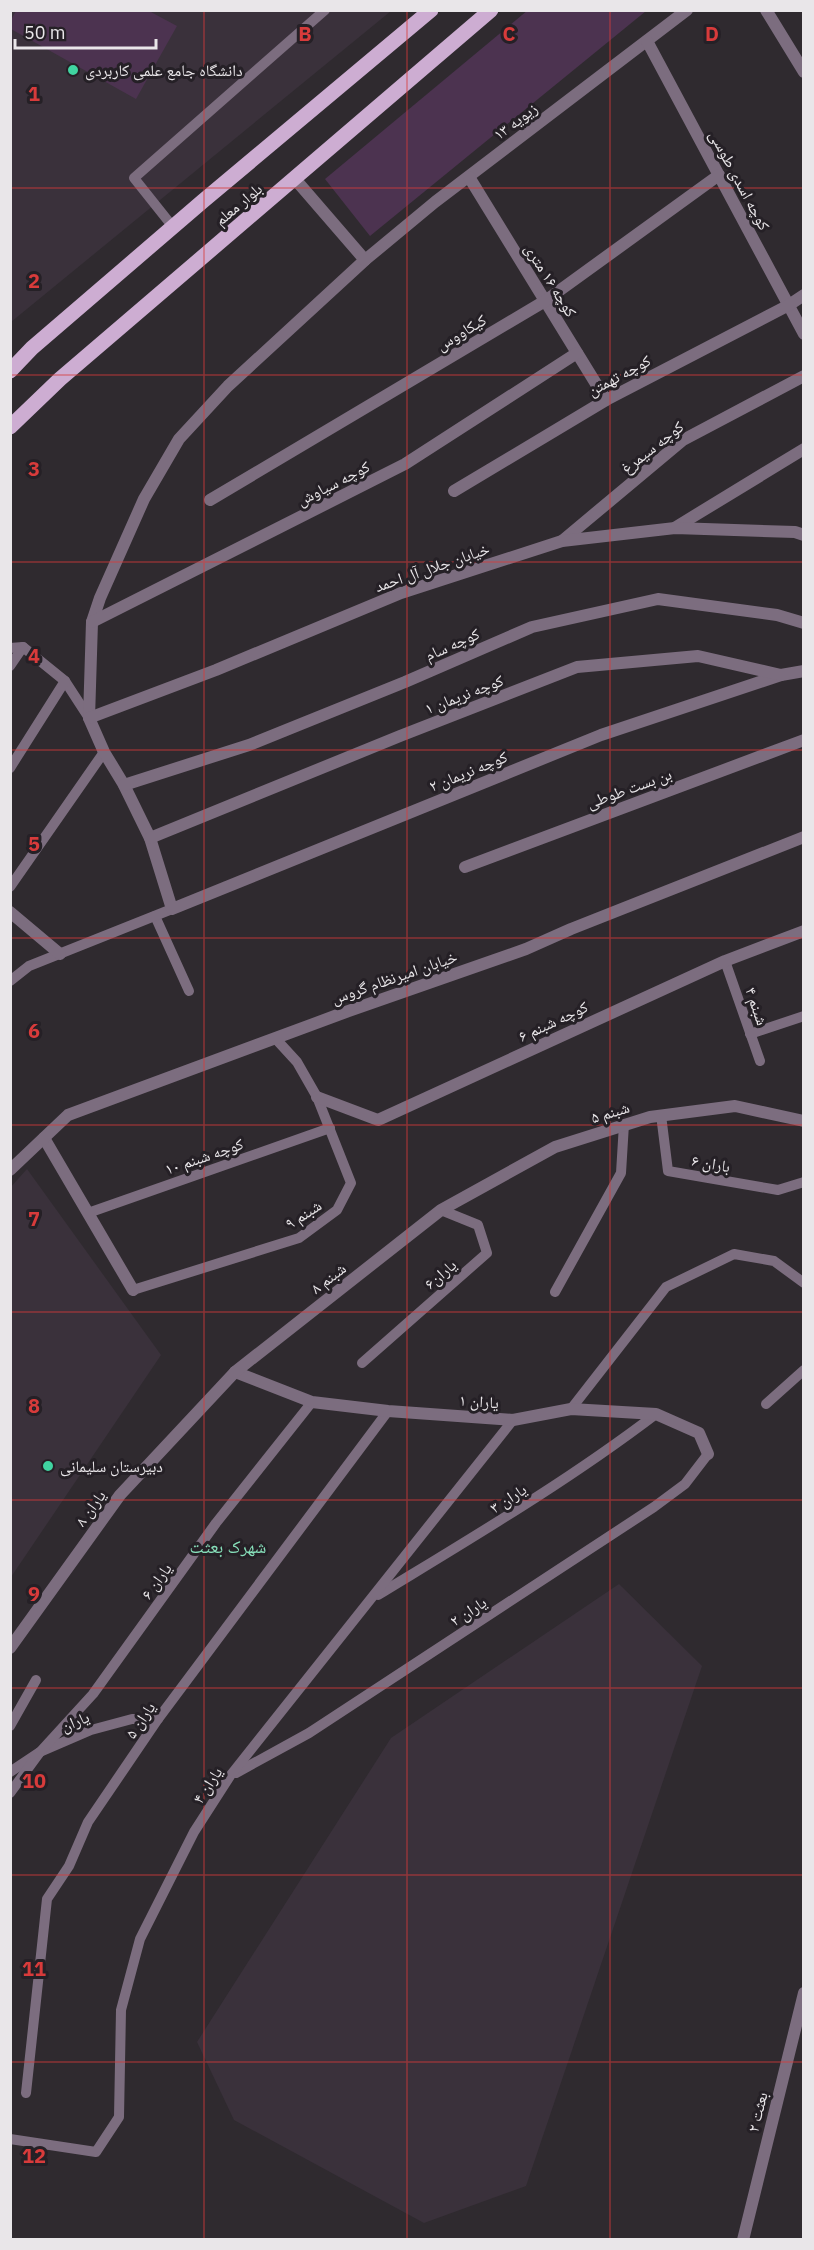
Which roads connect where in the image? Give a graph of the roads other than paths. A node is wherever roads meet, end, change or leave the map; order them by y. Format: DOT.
graph roads {
  1 [pos="325,10"];
  2 [pos="431,10"];
  3 [pos="491,10"];
  4 [pos="687,10"];
  5 [pos="766,10"];
  6 [pos="647,41"];
  7 [pos="804,72"];
  8 [pos="719,175"];
  9 [pos="469,177"];
  10 [pos="295,179"];
  11 [pos="173,227"];
  12 [pos="365,260"];
  13 [pos="804,295"];
  14 [pos="545,301"];
  15 [pos="789,305"];
  16 [pos="804,334"];
  17 [pos="577,352"];
  18 [pos="10,371"];
  19 [pos="804,376"];
  20 [pos="606,400"];
  21 [pos="10,427"];
  22 [pos="804,449"];
  23 [pos="454,491"];
  24 [pos="210,500"];
  25 [pos="675,528"];
  26 [pos="801,531"];
  27 [pos="562,541"];
  28 [pos="92,622"];
  29 [pos="804,623"];
  30 [pos="23,647"];
  31 [pos="10,648"];
  32 [pos="10,666"];
  33 [pos="804,672"];
  34 [pos="781,675"];
  35 [pos="65,681"];
  36 [pos="88,718"];
  37 [pos="804,740"];
  38 [pos="104,752"];
  39 [pos="10,768"];
  40 [pos="124,785"];
  41 [pos="804,837"];
  42 [pos="150,838"];
  43 [pos="465,867"];
  44 [pos="10,886"];
  45 [pos="172,909"];
  46 [pos="10,912"];
  47 [pos="155,916"];
  48 [pos="804,931"];
  49 [pos="60,954"];
  50 [pos="725,961"];
  51 [pos="10,981"];
  52 [pos="189,991"];
  53 [pos="804,1016"];
  54 [pos="750,1034"];
  55 [pos="274,1038"];
  56 [pos="760,1061"];
  57 [pos="317,1097"];
  58 [pos="661,1115"];
  59 [pos="804,1120"];
  60 [pos="624,1124"];
  61 [pos="330,1128"];
  62 [pos="44,1138"];
  63 [pos="10,1170"];
  64 [pos="804,1182"];
  65 [pos="441,1210"];
  66 [pos="88,1213"];
  67 [pos="804,1283"];
  68 [pos="132,1290"];
  69 [pos="555,1292"];
  70 [pos="362,1363"];
  71 [pos="804,1370"];
  72 [pos="235,1372"];
  73 [pos="312,1402"];
  74 [pos="766,1404"];
  75 [pos="571,1409"];
  76 [pos="388,1411"];
  77 [pos="656,1414"];
  78 [pos="513,1420"];
  79 [pos="708,1454"];
  80 [pos="370,1599"];
  81 [pos="10,1648"];
  82 [pos="36,1680"];
  83 [pos="158,1719"];
  84 [pos="10,1725"];
  85 [pos="40,1752"];
  86 [pos="10,1772"];
  87 [pos="230,1776"];
  88 [pos="10,1793"];
  89 [pos="804,1993"];
  90 [pos="26,2092"];
  91 [pos="10,2139"];
  92 [pos="743,2240"];
  1 -- 11 [label="lane"];
  2 -- 11 [label="main road, بلوار معلم"];
  3 -- 10 [label="main road, بلوار معلم"];
  4 -- 6 [label="street, زیویه ۱۳"];
  5 -- 7 [label="street"];
  6 -- 8 [label="street, کوچه اسدی طوسی"];
  6 -- 9 [label="street, زیویه ۱۳"];
  8 -- 14 [label="street, کیکاووس"];
  8 -- 15 [label="street, کوچه اسدی طوسی"];
  9 -- 12 [label="street, زیویه ۱۳"];
  9 -- 14 [label="street, کوچه ۱۶ متری"];
  10 -- 12 [label="street"];
  10 -- 21 [label="main road, بلوار معلم"];
  11 -- 18 [label="main road, بلوار معلم"];
  12 -- 28 [label="street, زیویه ۱۳"];
  13 -- 15 [label="street, کوچه تهمتن"];
  14 -- 17 [label="street, کوچه ۱۶ متری"];
  14 -- 24 [label="street, کیکاووس"];
  15 -- 16 [label="street, کوچه اسدی طوسی"];
  15 -- 20 [label="street, کوچه تهمتن"];
  17 -- 20 [label="street, کوچه ۱۶ متری"];
  17 -- 28 [label="street, کوچه سیاوش"];
  19 -- 27 [label="street, کوچه سیمرغ"];
  20 -- 23 [label="street, کوچه تهمتن"];
  22 -- 25 [label="street"];
  25 -- 26 [label="street, خیابان جلال آل احمد"];
  25 -- 27 [label="street, خیابان جلال آل احمد"];
  27 -- 36 [label="street, خیابان جلال آل احمد"];
  28 -- 36 [label="street, زیویه ۱۳"];
  29 -- 40 [label="street, کوچه سام"];
  30 -- 31 [label="lane"];
  30 -- 32 [label="lane"];
  30 -- 35 [label="lane"];
  33 -- 34 [label="street, کوچه نریمان ۱"];
  34 -- 42 [label="street, کوچه نریمان ۱"];
  34 -- 45 [label="street, کوچه نریمان ۲"];
  35 -- 36 [label="lane"];
  35 -- 39 [label="lane"];
  36 -- 38 [label="street"];
  37 -- 43 [label="street, بن بست طوطی"];
  38 -- 40 [label="street"];
  38 -- 44 [label="lane"];
  40 -- 42 [label="street"];
  41 -- 55 [label="street, خیابان امیرنظام گروس"];
  42 -- 45 [label="street"];
  45 -- 47 [label="lane"];
  46 -- 49 [label="street"];
  47 -- 49 [label="lane"];
  47 -- 52 [label="lane"];
  48 -- 50 [label="street, کوچه شبنم ۶"];
  49 -- 51 [label="lane"];
  50 -- 54 [label="lane, شبنم ۴"];
  50 -- 57 [label="street, کوچه شبنم ۶"];
  53 -- 54 [label="lane"];
  54 -- 56 [label="lane, شبنم ۴"];
  55 -- 57 [label="lane, شبنم ۹"];
  55 -- 62 [label="street, خیابان امیرنظام گروس"];
  57 -- 61 [label="lane, شبنم ۹"];
  58 -- 59 [label="street, شبنم ۵"];
  58 -- 60 [label="street, شبنم ۵"];
  58 -- 64 [label="lane, باران ۶"];
  60 -- 65 [label="street, شبنم ۵"];
  60 -- 69 [label="lane"];
  61 -- 66 [label="lane, کوچه شبنم ۱۰"];
  61 -- 68 [label="lane, شبنم ۹"];
  62 -- 63 [label="street, خیابان امیرنظام گروس"];
  62 -- 66 [label="street"];
  65 -- 70 [label="lane, یاران۶"];
  65 -- 72 [label="street, شبنم ۸"];
  66 -- 68 [label="street"];
  67 -- 75 [label="lane"];
  71 -- 74 [label="lane"];
  72 -- 73 [label="street, یاران ۱"];
  72 -- 81 [label="street, یاران ۸"];
  73 -- 76 [label="street, یاران ۱"];
  73 -- 85 [label="lane, یاران ۶"];
  75 -- 77 [label="street, یاران ۱"];
  75 -- 78 [label="street, یاران ۱"];
  76 -- 78 [label="street, یاران ۱"];
  76 -- 83 [label="lane, یاران ۵"];
  77 -- 79 [label="street, یاران ۱"];
  77 -- 80 [label="lane, یاران ۳"];
  78 -- 80 [label="lane, یاران ۴"];
  79 -- 87 [label="lane, یاران ۲"];
  80 -- 87 [label="lane, یاران ۴"];
  82 -- 84 [label="lane"];
  83 -- 85 [label="lane, یاران"];
  83 -- 90 [label="lane, یاران ۵"];
  85 -- 86 [label="lane, یاران"];
  85 -- 88 [label="lane"];
  87 -- 91 [label="lane, یاران ۴"];
  89 -- 92 [label="street, بعثت ۲"];
}
